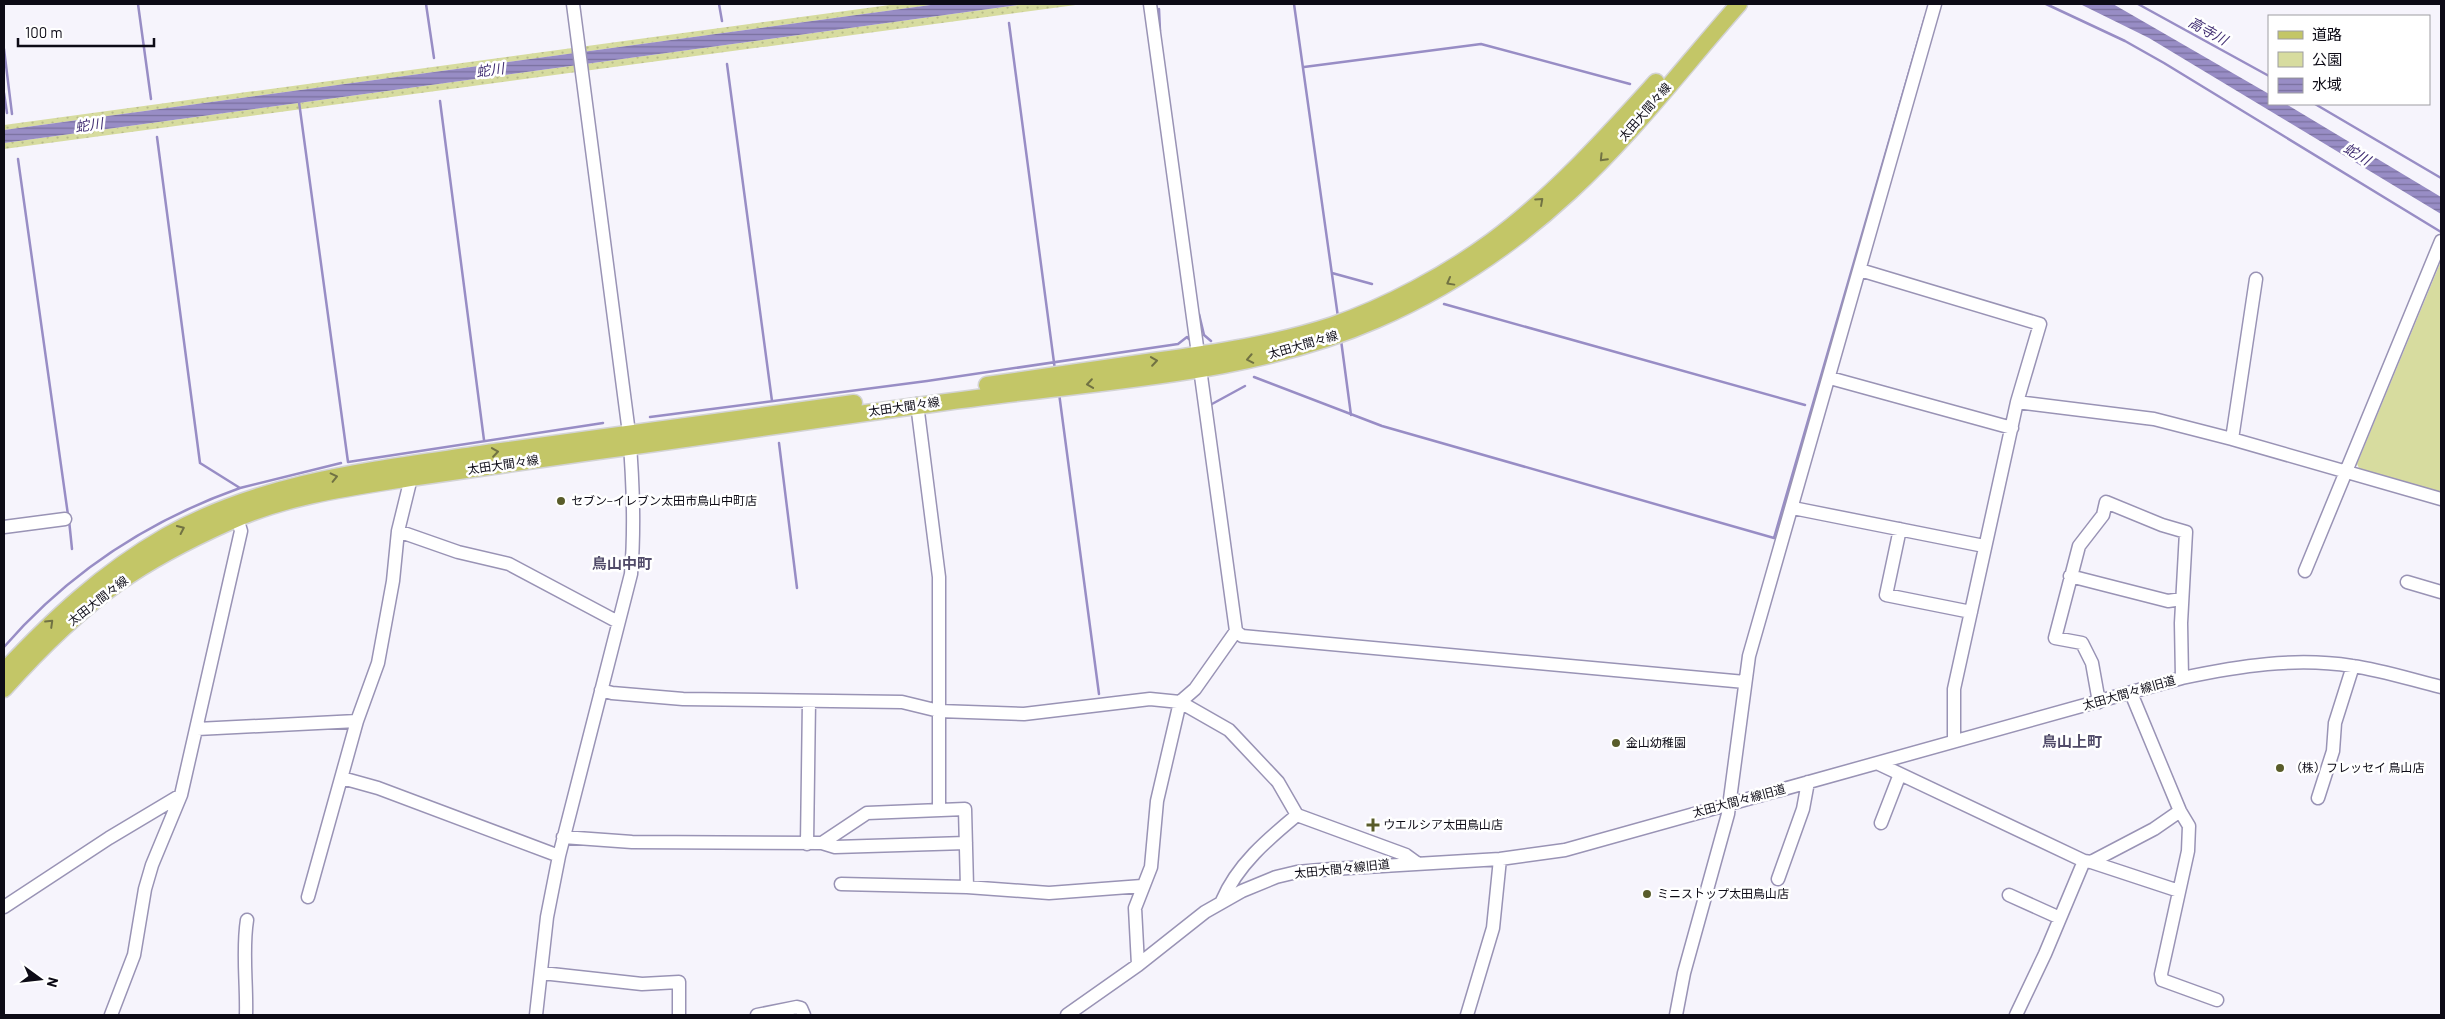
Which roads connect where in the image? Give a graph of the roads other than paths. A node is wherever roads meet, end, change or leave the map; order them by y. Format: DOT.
graph roads {
  1 [pos="572,4"];
  2 [pos="1150,4"];
  3 [pos="1726,4"];
  4 [pos="1739,4"];
  5 [pos="1935,4"];
  6 [pos="2441,241"];
  7 [pos="1860,270"];
  8 [pos="2256,279"];
  9 [pos="1200,362"];
  10 [pos="1830,378"];
  11 [pos="2017,402"];
  12 [pos="917,404"];
  13 [pos="2012,428"];
  14 [pos="2232,439"];
  15 [pos="629,440"];
  16 [pos="2347,473"];
  17 [pos="411,478"];
  18 [pos="2441,499"];
  19 [pos="1793,508"];
  20 [pos="237,518"];
  21 [pos="65,519"];
  22 [pos="4,527"];
  23 [pos="1900,529"];
  24 [pos="398,531"];
  25 [pos="1984,546"];
  26 [pos="2305,571"];
  27 [pos="2070,576"];
  28 [pos="2407,582"];
  29 [pos="2441,592"];
  30 [pos="2182,599"];
  31 [pos="1971,612"];
  32 [pos="618,622"];
  33 [pos="1236,631"];
  34 [pos="2353,666"];
  35 [pos="4,671"];
  36 [pos="2182,678"];
  37 [pos="1745,682"];
  38 [pos="2441,687"];
  39 [pos="4,689"];
  40 [pos="601,690"];
  41 [pos="2131,693"];
  42 [pos="809,702"];
  43 [pos="1180,702"];
  44 [pos="2099,702"];
  45 [pos="939,711"];
  46 [pos="357,721"];
  47 [pos="197,729"];
  48 [pos="1954,741"];
  49 [pos="1879,764"];
  50 [pos="1900,774"];
  51 [pos="342,778"];
  52 [pos="1808,782"];
  53 [pos="181,795"];
  54 [pos="2318,798"];
  55 [pos="1730,804"];
  56 [pos="939,810"];
  57 [pos="2180,810"];
  58 [pos="1297,815"];
  59 [pos="1881,823"];
  60 [pos="563,837"];
  61 [pos="822,843"];
  62 [pos="966,843"];
  63 [pos="807,844"];
  64 [pos="559,856"];
  65 [pos="1500,858"];
  66 [pos="2087,862"];
  67 [pos="1417,863"];
  68 [pos="1778,879"];
  69 [pos="841,884"];
  70 [pos="1142,886"];
  71 [pos="967,887"];
  72 [pos="2179,891"];
  73 [pos="2009,895"];
  74 [pos="308,896"];
  75 [pos="1222,901"];
  76 [pos="4,907"];
  77 [pos="2060,918"];
  78 [pos="248,920"];
  79 [pos="1138,965"];
  80 [pos="542,974"];
  81 [pos="2217,1000"];
  82 [pos="111,1015"];
  83 [pos="246,1015"];
  84 [pos="536,1015"];
  85 [pos="679,1015"];
  86 [pos="757,1015"];
  87 [pos="804,1015"];
  88 [pos="1067,1015"];
  89 [pos="1467,1015"];
  90 [pos="1676,1015"];
  91 [pos="2017,1015"];
  1 -- 15 [label="street"];
  2 -- 9 [label="street"];
  9 -- 3 [label="main road, 太田大間々線, one-way"];
  4 -- 9 [label="main road, 太田大間々線, one-way"];
  5 -- 7 [label="street"];
  6 -- 16 [label="street"];
  7 -- 10 [label="street"];
  7 -- 11 [label="street"];
  8 -- 14 [label="street"];
  9 -- 12 [label="main road, 太田大間々線, one-way"];
  15 -- 9 [label="main road, 太田大間々線, one-way"];
  9 -- 33 [label="street"];
  10 -- 13 [label="street"];
  10 -- 19 [label="street"];
  11 -- 13 [label="street"];
  11 -- 14 [label="street"];
  12 -- 15 [label="main road, 太田大間々線"];
  12 -- 45 [label="street"];
  13 -- 25 [label="street"];
  14 -- 16 [label="street"];
  15 -- 17 [label="main road, 太田大間々線"];
  15 -- 32 [label="street"];
  35 -- 15 [label="main road, 太田大間々線, one-way"];
  16 -- 18 [label="street"];
  16 -- 26 [label="street"];
  17 -- 20 [label="main road, 太田大間々線"];
  17 -- 24 [label="street"];
  19 -- 23 [label="street"];
  19 -- 37 [label="street"];
  20 -- 39 [label="main road, 太田大間々線"];
  20 -- 47 [label="street"];
  21 -- 22 [label="street"];
  23 -- 25 [label="street"];
  23 -- 31 [label="street"];
  24 -- 32 [label="street"];
  24 -- 46 [label="street"];
  25 -- 31 [label="street"];
  27 -- 30 [label="street"];
  27 -- 30 [label="street"];
  27 -- 44 [label="street"];
  28 -- 29 [label="street"];
  30 -- 36 [label="street"];
  31 -- 48 [label="street"];
  32 -- 40 [label="street"];
  33 -- 37 [label="street"];
  33 -- 43 [label="street"];
  34 -- 36 [label="street, 太田大間々線旧道"];
  34 -- 38 [label="street, 太田大間々線旧道"];
  34 -- 54 [label="street"];
  36 -- 41 [label="street, 太田大間々線旧道"];
  37 -- 55 [label="street"];
  40 -- 42 [label="street"];
  40 -- 60 [label="street"];
  41 -- 44 [label="street, 太田大間々線旧道"];
  41 -- 57 [label="street"];
  42 -- 45 [label="street"];
  42 -- 63 [label="street"];
  43 -- 45 [label="street"];
  43 -- 58 [label="street"];
  43 -- 70 [label="street"];
  44 -- 48 [label="street, 太田大間々線旧道"];
  45 -- 56 [label="street"];
  46 -- 47 [label="street"];
  46 -- 51 [label="street"];
  47 -- 53 [label="street"];
  48 -- 49 [label="street, 太田大間々線旧道"];
  49 -- 50 [label="street"];
  49 -- 52 [label="street, 太田大間々線旧道"];
  50 -- 59 [label="street"];
  50 -- 66 [label="street"];
  51 -- 64 [label="street"];
  51 -- 74 [label="street"];
  52 -- 55 [label="street, 太田大間々線旧道"];
  52 -- 68 [label="street"];
  53 -- 76 [label="street"];
  53 -- 82 [label="street"];
  55 -- 65 [label="street, 太田大間々線旧道"];
  55 -- 90 [label="street"];
  56 -- 61 [label="street"];
  56 -- 62 [label="street"];
  57 -- 66 [label="street"];
  57 -- 72 [label="street"];
  58 -- 67 [label="street"];
  58 -- 75 [label="street"];
  60 -- 63 [label="street"];
  60 -- 64 [label="street"];
  61 -- 62 [label="street"];
  61 -- 63 [label="street"];
  62 -- 71 [label="street"];
  64 -- 80 [label="street"];
  65 -- 67 [label="street, 太田大間々線旧道"];
  65 -- 89 [label="street"];
  66 -- 72 [label="street"];
  66 -- 77 [label="street"];
  67 -- 75 [label="street, 太田大間々線旧道"];
  69 -- 71 [label="street"];
  70 -- 71 [label="street"];
  70 -- 79 [label="street"];
  72 -- 81 [label="street"];
  73 -- 77 [label="street"];
  75 -- 79 [label="street, 太田大間々線旧道"];
  77 -- 91 [label="street"];
  78 -- 83 [label="street"];
  79 -- 88 [label="street, 太田大間々線旧道"];
  80 -- 84 [label="street"];
  80 -- 85 [label="street"];
  86 -- 87 [label="street"];
}
